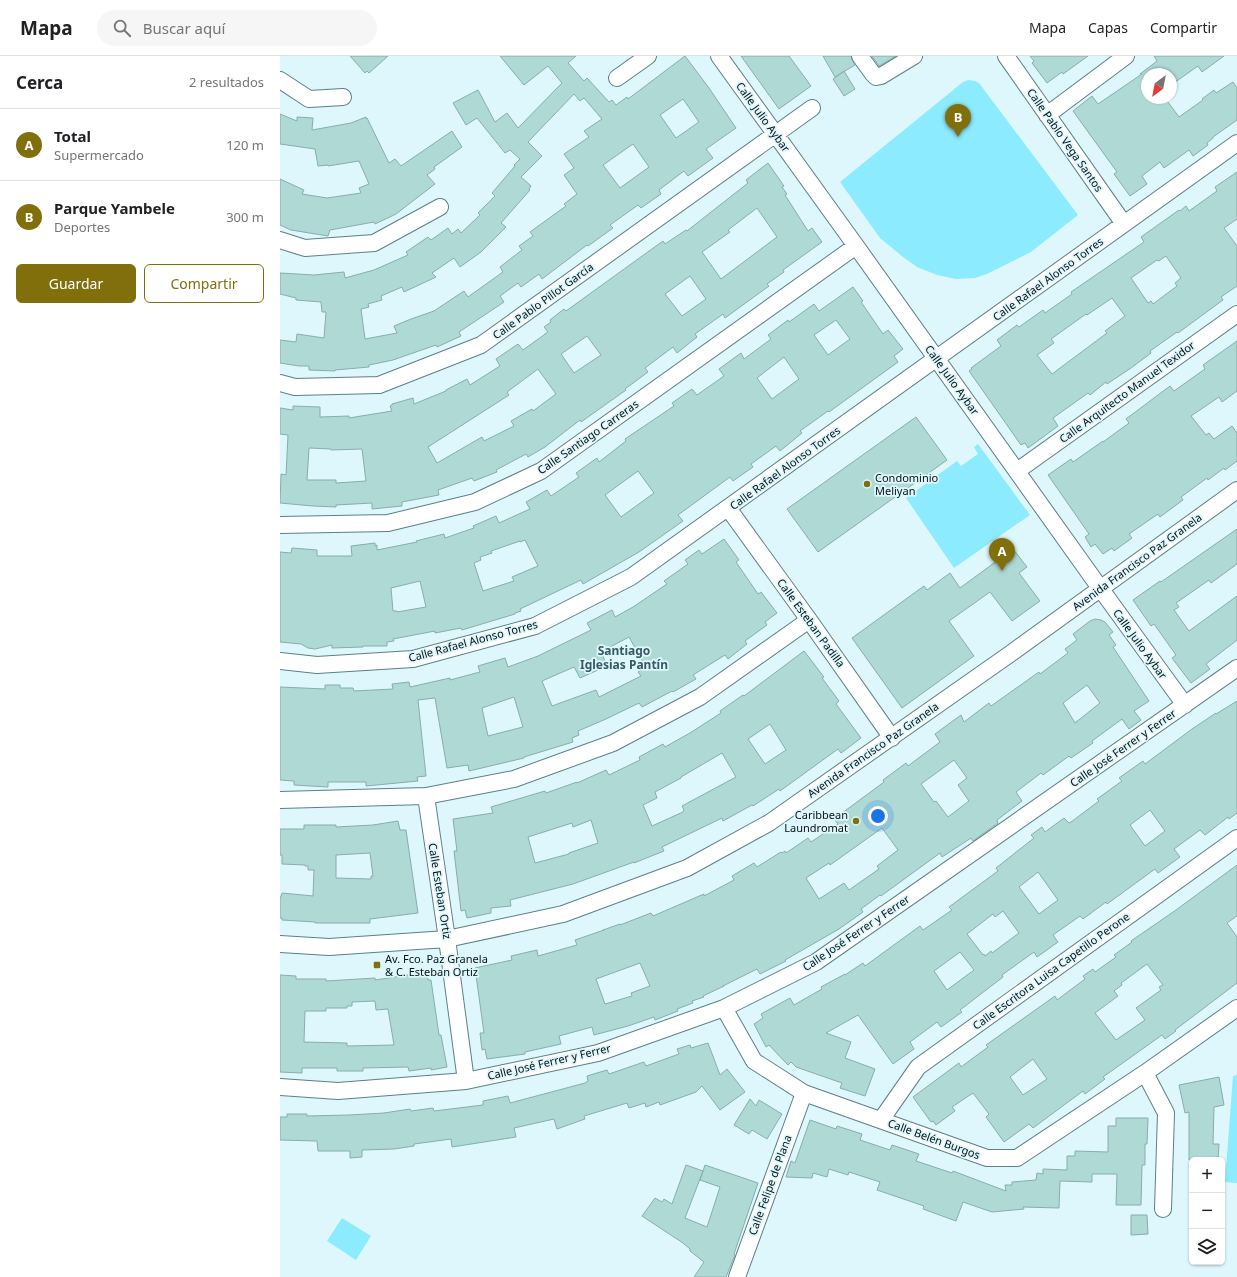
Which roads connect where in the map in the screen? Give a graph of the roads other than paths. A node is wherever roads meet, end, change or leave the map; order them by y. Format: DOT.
graph roads {
  1 [pos="648,56"];
  2 [pos="719,56"];
  3 [pos="860,56"];
  4 [pos="914,56"];
  5 [pos="1006,56"];
  6 [pos="1126,56"];
  7 [pos="617,78"];
  8 [pos="280,80"];
  9 [pos="343,97"];
  10 [pos="812,108"];
  11 [pos="1047,115"];
  12 [pos="775,134"];
  13 [pos="1237,143"];
  14 [pos="440,207"];
  15 [pos="1124,224"];
  16 [pos="280,240"];
  17 [pos="856,246"];
  18 [pos="1237,314"];
  19 [pos="937,359"];
  20 [pos="280,383"];
  21 [pos="1017,471"];
  22 [pos="1237,490"];
  23 [pos="728,508"];
  24 [pos="280,525"];
  25 [pos="1100,588"];
  26 [pos="809,620"];
  27 [pos="280,661"];
  28 [pos="1237,668"];
  29 [pos="1185,705"];
  30 [pos="892,738"];
  31 [pos="426,796"];
  32 [pos="280,800"];
  33 [pos="1237,838"];
  34 [pos="447,939"];
  35 [pos="280,944"];
  36 [pos="724,1008"];
  37 [pos="1237,1008"];
  38 [pos="1145,1073"];
  39 [pos="466,1081"];
  40 [pos="280,1087"];
  41 [pos="804,1093"];
  42 [pos="881,1120"];
  43 [pos="1163,1209"];
  44 [pos="737,1277"];
  1 -- 7 [label="street"];
  2 -- 12 [label="street, Calle Julio Aybar"];
  3 -- 4 [label="street"];
  5 -- 11 [label="street, Calle Pablo Vega Santos"];
  6 -- 11 [label="street"];
  8 -- 9 [label="street"];
  10 -- 12 [label="street, Calle Pablo Pillot García"];
  11 -- 15 [label="street, Calle Pablo Vega Santos"];
  12 -- 17 [label="street, Calle Julio Aybar"];
  12 -- 20 [label="street, Calle Pablo Pillot García"];
  13 -- 15 [label="street, Calle Rafael Alonso Torres"];
  14 -- 16 [label="street"];
  15 -- 19 [label="street, Calle Rafael Alonso Torres"];
  17 -- 19 [label="street, Calle Julio Aybar"];
  17 -- 24 [label="street, Calle Santiago Carreras"];
  18 -- 21 [label="street, Calle Arquitecto Manuel Texidor"];
  19 -- 21 [label="street, Calle Julio Aybar"];
  19 -- 23 [label="street, Calle Rafael Alonso Torres"];
  21 -- 25 [label="street, Calle Julio Aybar"];
  22 -- 25 [label="street, Avenida Francisco Paz Granela"];
  23 -- 26 [label="street, Calle Esteban Padilla"];
  23 -- 27 [label="street, Calle Rafael Alonso Torres"];
  25 -- 29 [label="street, Calle Julio Aybar"];
  25 -- 30 [label="street, Avenida Francisco Paz Granela"];
  26 -- 30 [label="street, Calle Esteban Padilla"];
  26 -- 31 [label="street"];
  28 -- 29 [label="street, Calle José Ferrer y Ferrer"];
  29 -- 36 [label="street, Calle José Ferrer y Ferrer"];
  30 -- 34 [label="street, Avenida Francisco Paz Granela"];
  31 -- 32 [label="street"];
  31 -- 34 [label="street, Calle Esteban Ortiz"];
  33 -- 42 [label="street, Calle Escritora Luisa Capetillo Perone"];
  34 -- 35 [label="street, Avenida Francisco Paz Granela"];
  34 -- 39 [label="street, Calle Esteban Ortiz"];
  36 -- 39 [label="street, Calle José Ferrer y Ferrer"];
  36 -- 41 [label="street, Calle Belén Burgos"];
  37 -- 38 [label="street, Calle Belén Burgos"];
  38 -- 42 [label="street, Calle Belén Burgos"];
  38 -- 43 [label="street"];
  39 -- 40 [label="street, Calle José Ferrer y Ferrer"];
  41 -- 42 [label="street, Calle Belén Burgos"];
  41 -- 44 [label="street, Calle Felipe de Plana"];
}
